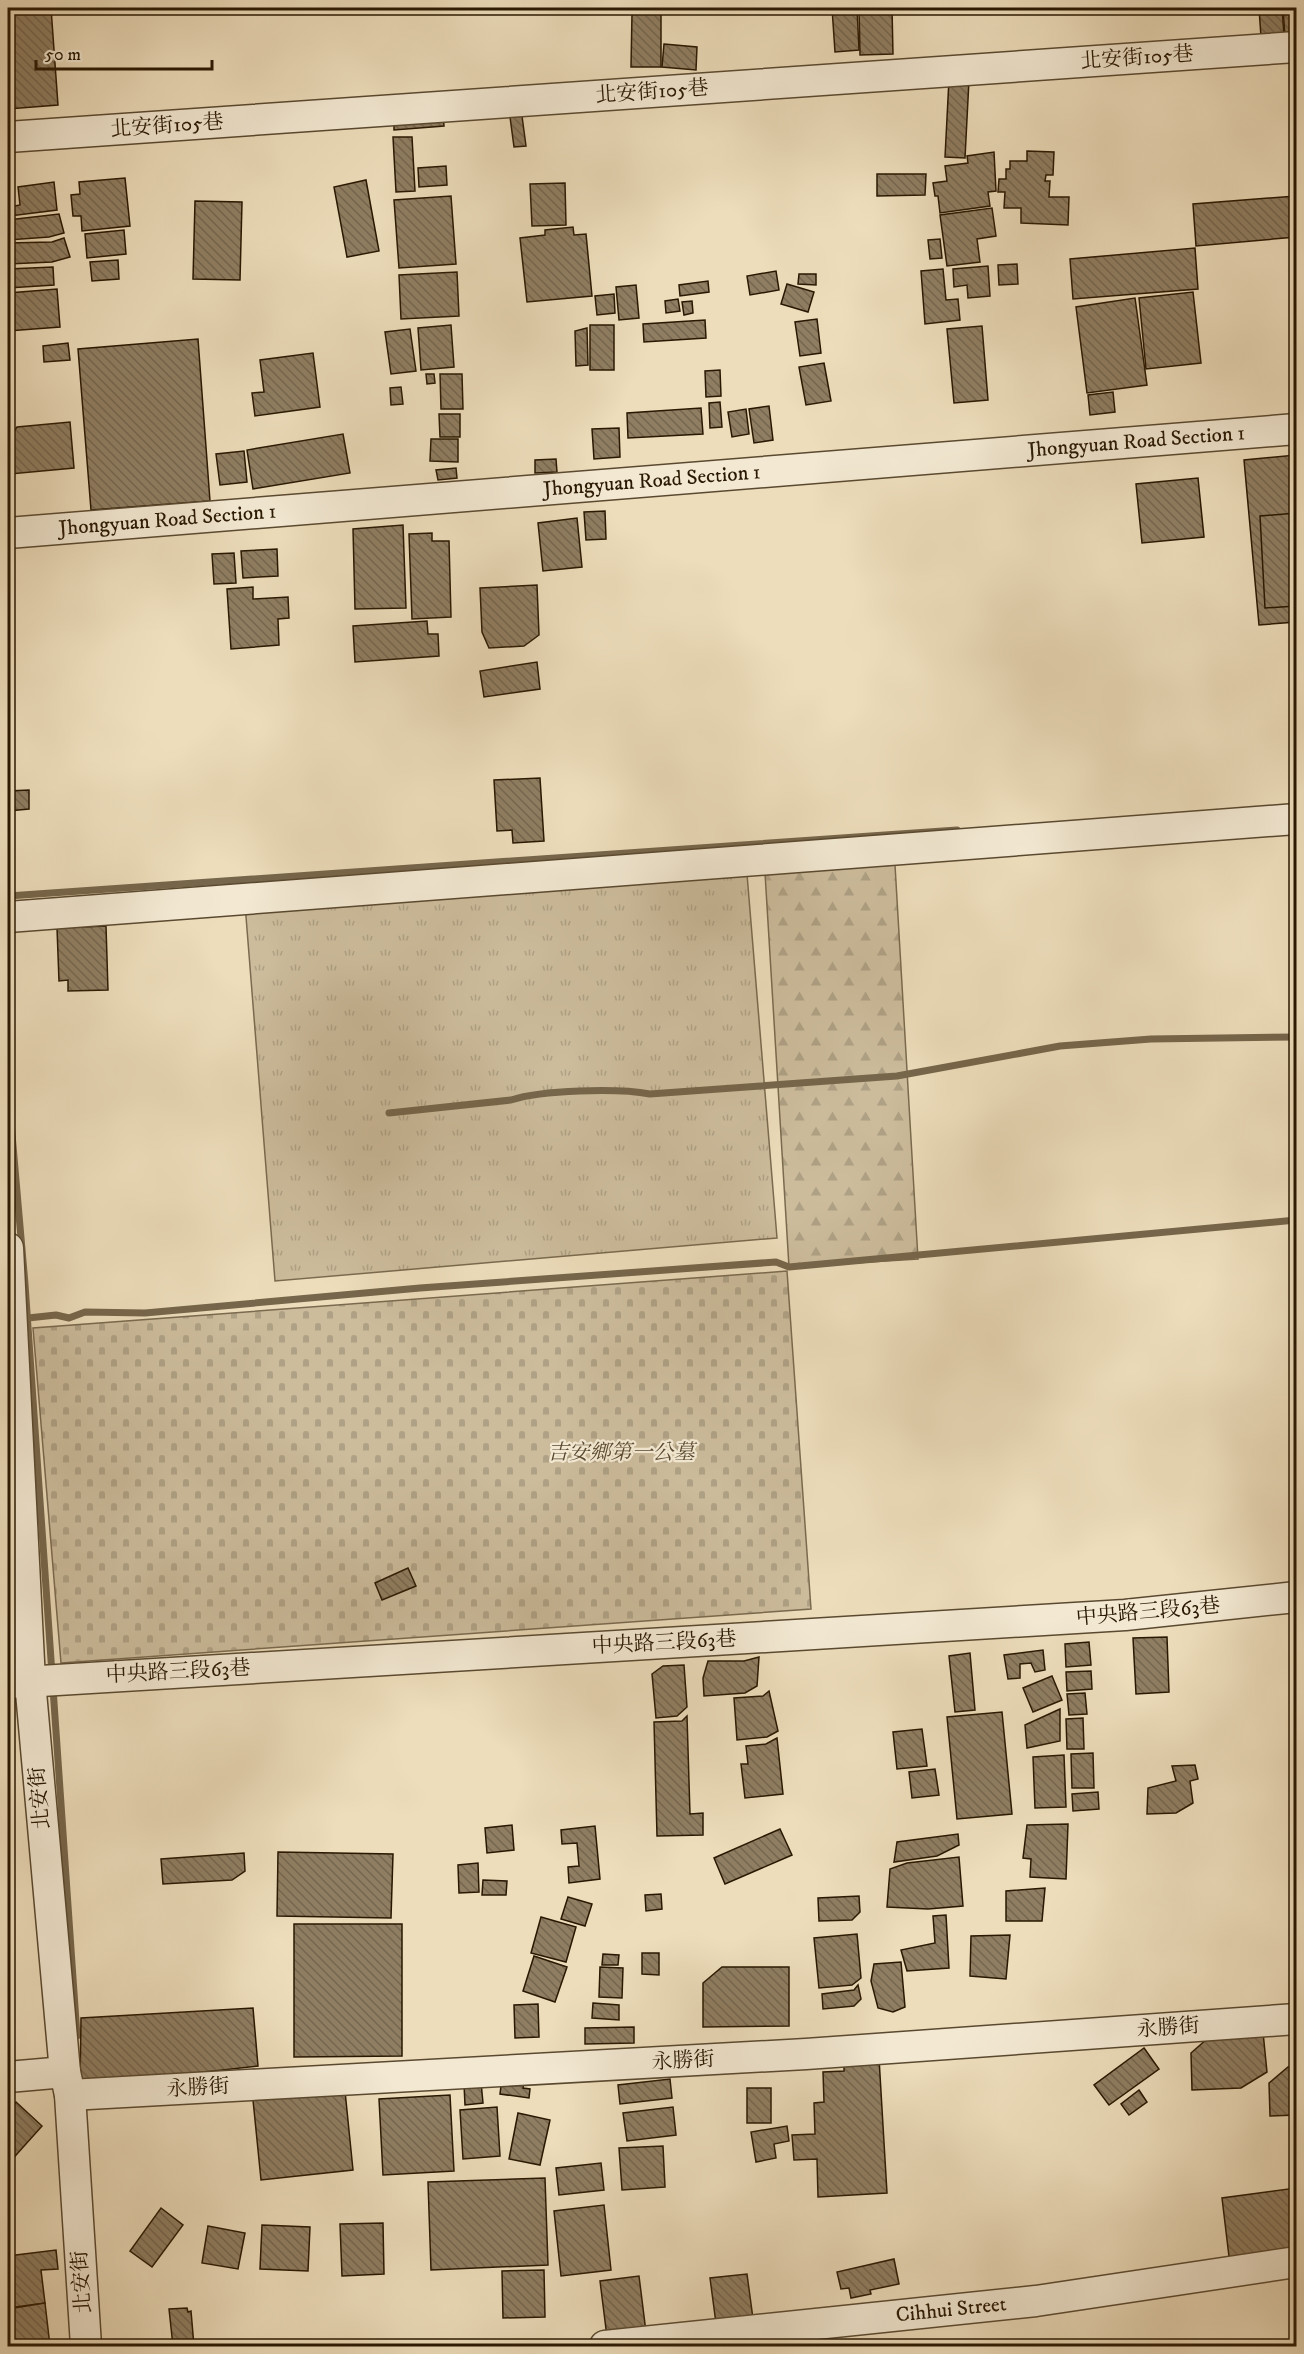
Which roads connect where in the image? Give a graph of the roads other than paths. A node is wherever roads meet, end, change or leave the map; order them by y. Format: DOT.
graph roads {
  1 [pos="1296,47"];
  2 [pos="8,137"];
  3 [pos="1296,429"];
  4 [pos="8,533"];
  5 [pos="1296,819"];
  6 [pos="8,917"];
  7 [pos="8,1248"];
  8 [pos="9,1291"];
  9 [pos="1296,1597"];
  10 [pos="19,1682"];
  11 [pos="1296,2019"];
  12 [pos="8,2077"];
  13 [pos="67,2084"];
  14 [pos="1296,2262"];
  15 [pos="86,2346"];
  16 [pos="605,2346"];
  1 -- 2 [label="street, 北安街105巷"];
  3 -- 4 [label="street, Jhongyuan Road Section 1"];
  5 -- 6 [label="street"];
  7 -- 8 [label="street, 北安街"];
  8 -- 10 [label="street, 北安街"];
  9 -- 10 [label="street, 中央路三段63巷"];
  10 -- 13 [label="street, 北安街"];
  11 -- 13 [label="street, 永勝街"];
  12 -- 13 [label="street, 永勝街"];
  13 -- 15 [label="street, 北安街"];
  14 -- 16 [label="street, Cihhui Street"];
}
